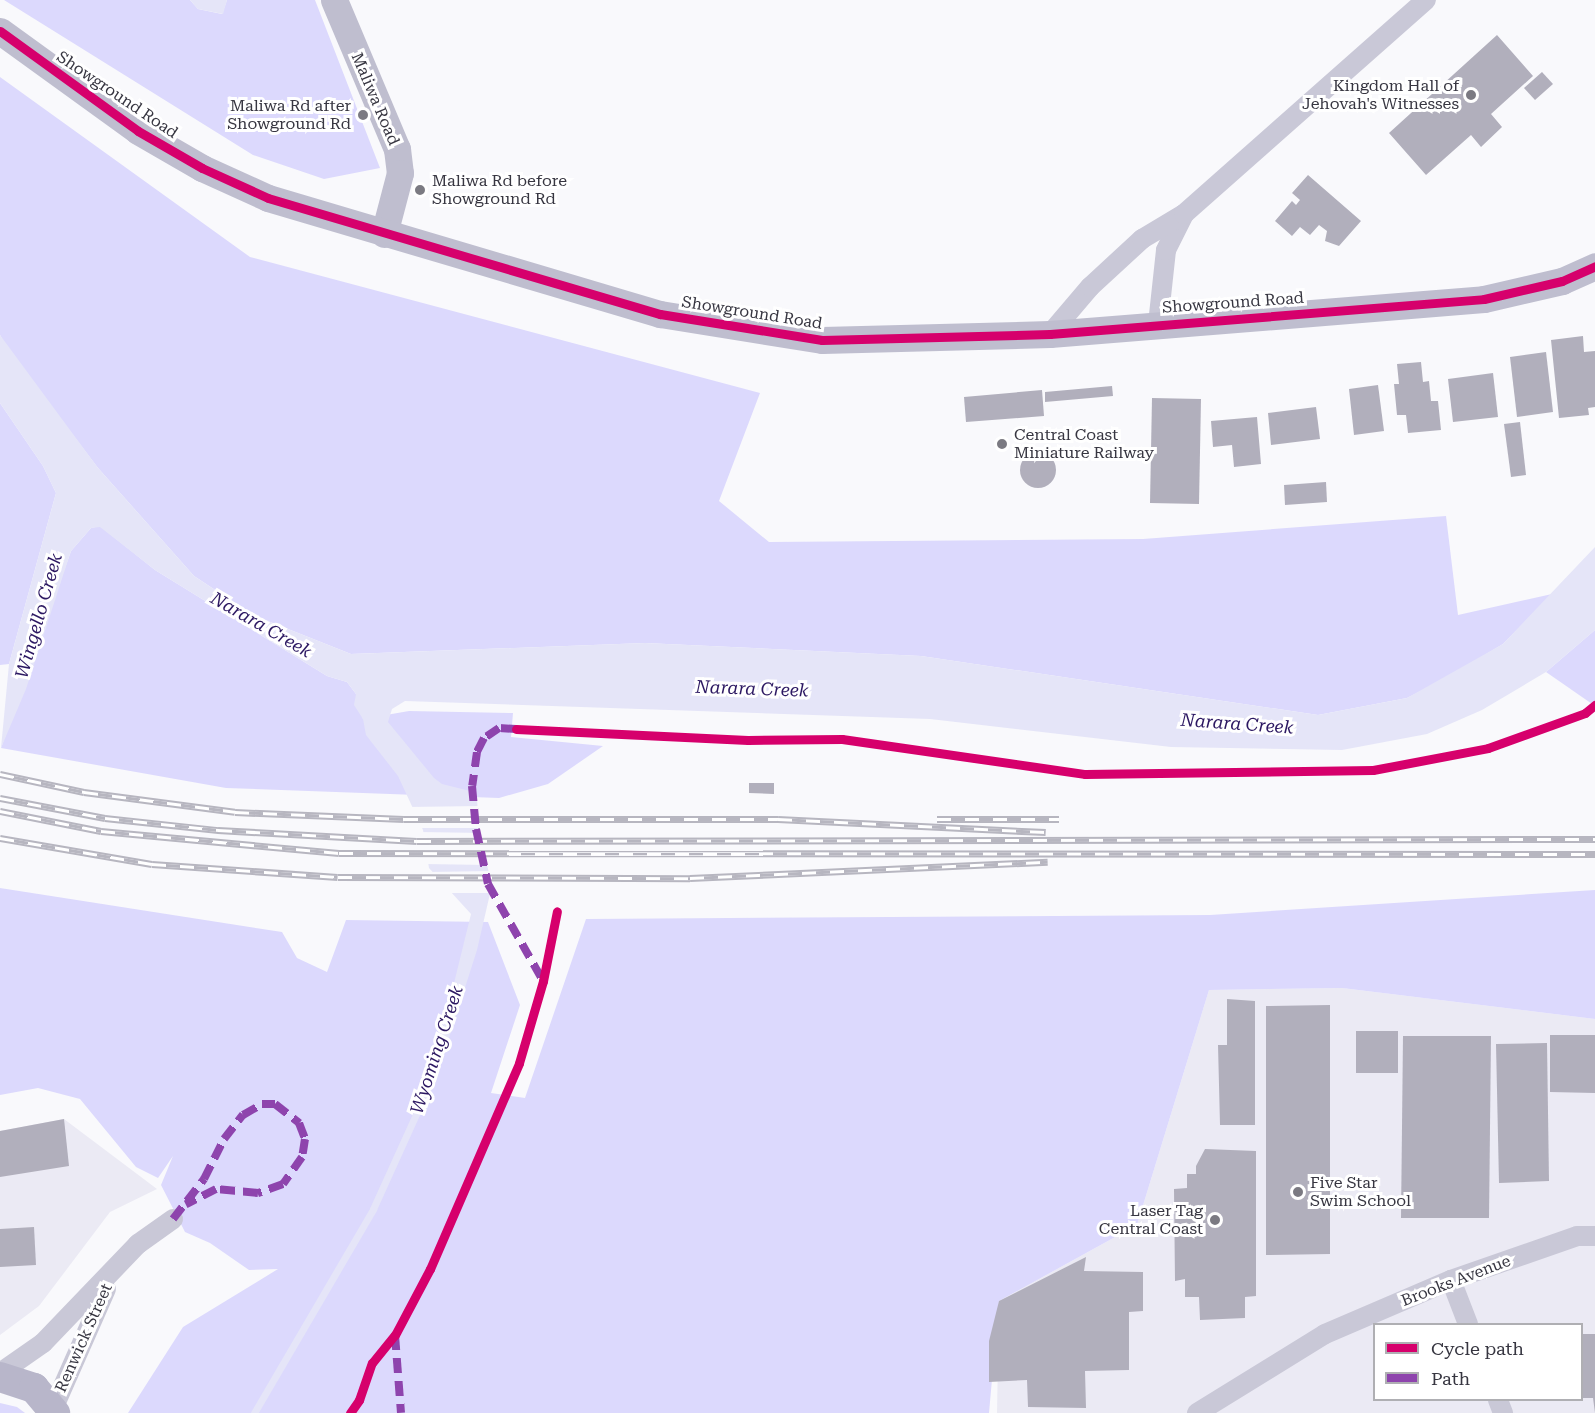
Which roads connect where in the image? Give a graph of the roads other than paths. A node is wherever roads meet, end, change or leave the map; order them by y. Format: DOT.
graph roads {
  1 [pos="334,0"];
  2 [pos="1426,0"];
  3 [pos="0,31"];
  4 [pos="1184,214"];
  5 [pos="384,234"];
  6 [pos="1595,266"];
  7 [pos="1158,324"];
  8 [pos="1050,334"];
  9 [pos="173,1219"];
  10 [pos="1595,1236"];
  11 [pos="117,1268"];
  12 [pos="1451,1280"];
  13 [pos="1468,1323"];
  14 [pos="0,1375"];
  15 [pos="54,1412"];
  16 [pos="1197,1413"];
  1 -- 5 [label="street, Maliwa Road"];
  2 -- 4 [label="street"];
  3 -- 5 [label="street, Showground Road"];
  4 -- 7 [label="street"];
  4 -- 8 [label="street"];
  5 -- 8 [label="street, Showground Road"];
  6 -- 7 [label="street, Showground Road"];
  7 -- 8 [label="street, Showground Road"];
  9 -- 11 [label="street, Renwick Street"];
  10 -- 12 [label="street, Brooks Avenue"];
  11 -- 14 [label="street, Renwick Street"];
  11 -- 15 [label="street, Renwick Street"];
  12 -- 13 [label="street"];
  12 -- 16 [label="street, Brooks Avenue"];
  14 -- 15 [label="main road"];
}
